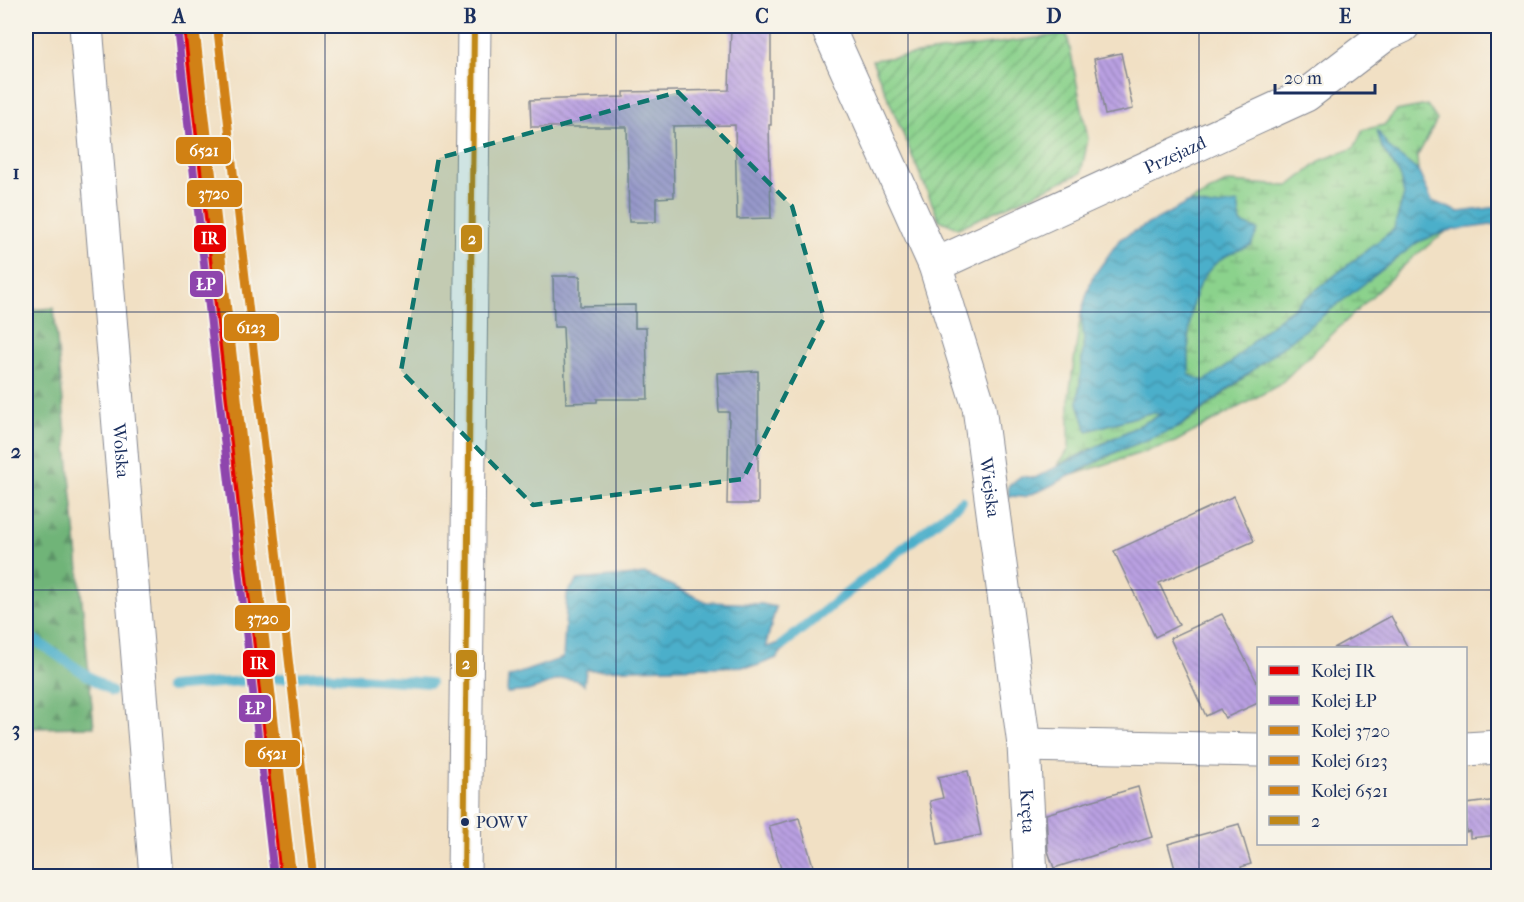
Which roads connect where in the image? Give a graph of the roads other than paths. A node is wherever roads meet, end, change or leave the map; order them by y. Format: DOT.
graph roads {
  1 [pos="86,26"];
  2 [pos="474,26"];
  3 [pos="827,26"];
  4 [pos="1403,26"];
  5 [pos="935,265"];
  6 [pos="1024,745"];
  7 [pos="1498,747"];
  8 [pos="1467,749"];
  9 [pos="1257,750"];
  10 [pos="156,876"];
  11 [pos="464,876"];
  12 [pos="1031,876"];
  1 -- 10 [label="street, Wolska"];
  2 -- 11 [label="street"];
  3 -- 5 [label="street, Wiejska"];
  4 -- 5 [label="street, Przejazd"];
  5 -- 6 [label="street, Wiejska"];
  6 -- 9 [label="street"];
  6 -- 12 [label="street, Kręta"];
  7 -- 8 [label="street"];
}
